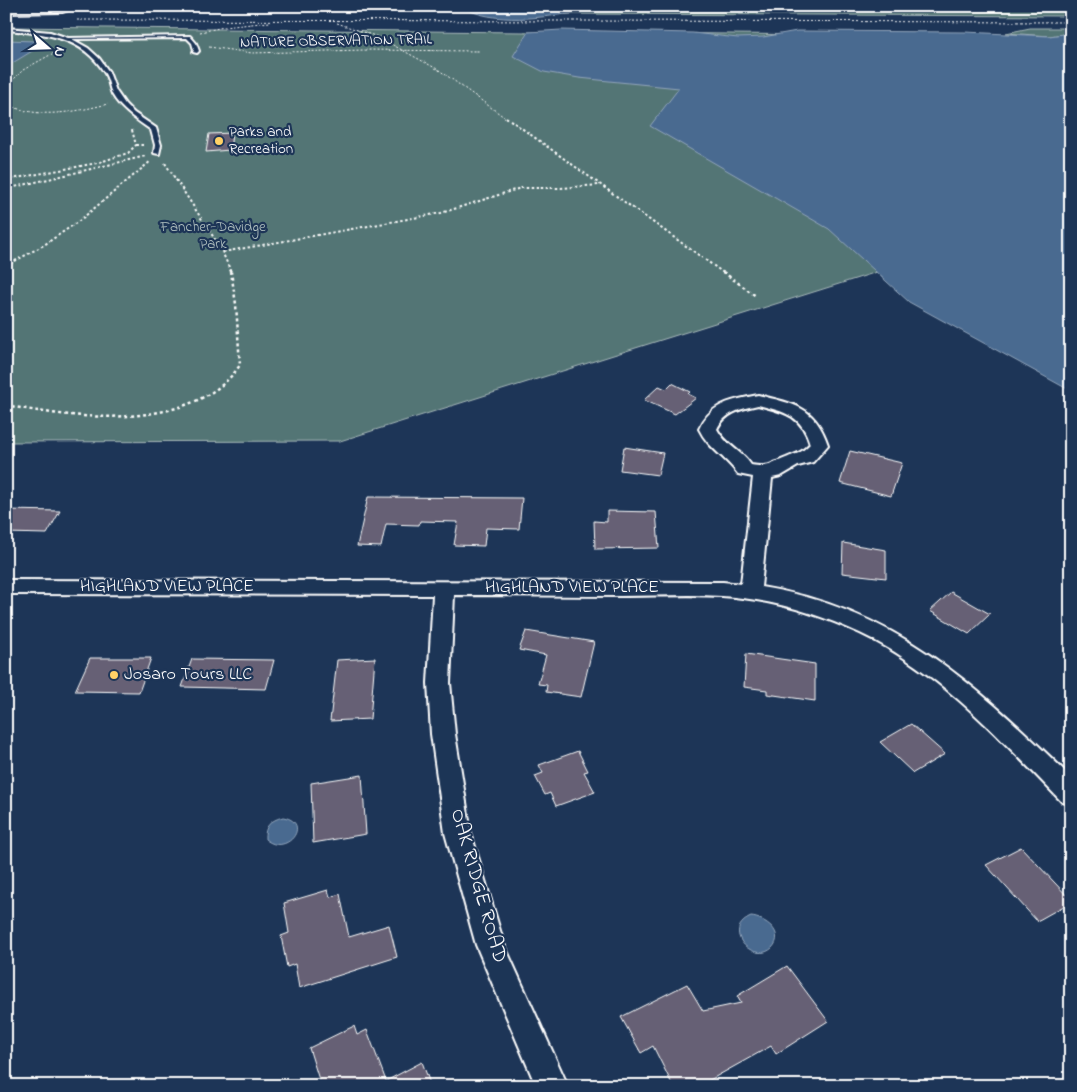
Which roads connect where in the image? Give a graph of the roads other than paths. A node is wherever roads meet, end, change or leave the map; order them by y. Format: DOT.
graph roads {
  1 [pos="76,6"];
  2 [pos="6,10"];
  3 [pos="6,29"];
  4 [pos="68,38"];
  5 [pos="195,52"];
  6 [pos="156,153"];
  7 [pos="763,473"];
  8 [pos="6,587"];
  9 [pos="444,588"];
  10 [pos="750,593"];
  11 [pos="1071,794"];
  12 [pos="552,1086"];
  1 -- 2 [label="street"];
  3 -- 4 [label="lane"];
  4 -- 5 [label="lane"];
  4 -- 6 [label="lane"];
  7 -- 7 [label="street"];
  7 -- 10 [label="street"];
  8 -- 9 [label="street, HIGHLAND VIEW PLACE"];
  9 -- 10 [label="street, HIGHLAND VIEW PLACE"];
  9 -- 12 [label="street, OAK RIDGE ROAD"];
  10 -- 11 [label="street, HIGHLAND VIEW PLACE"];
}
